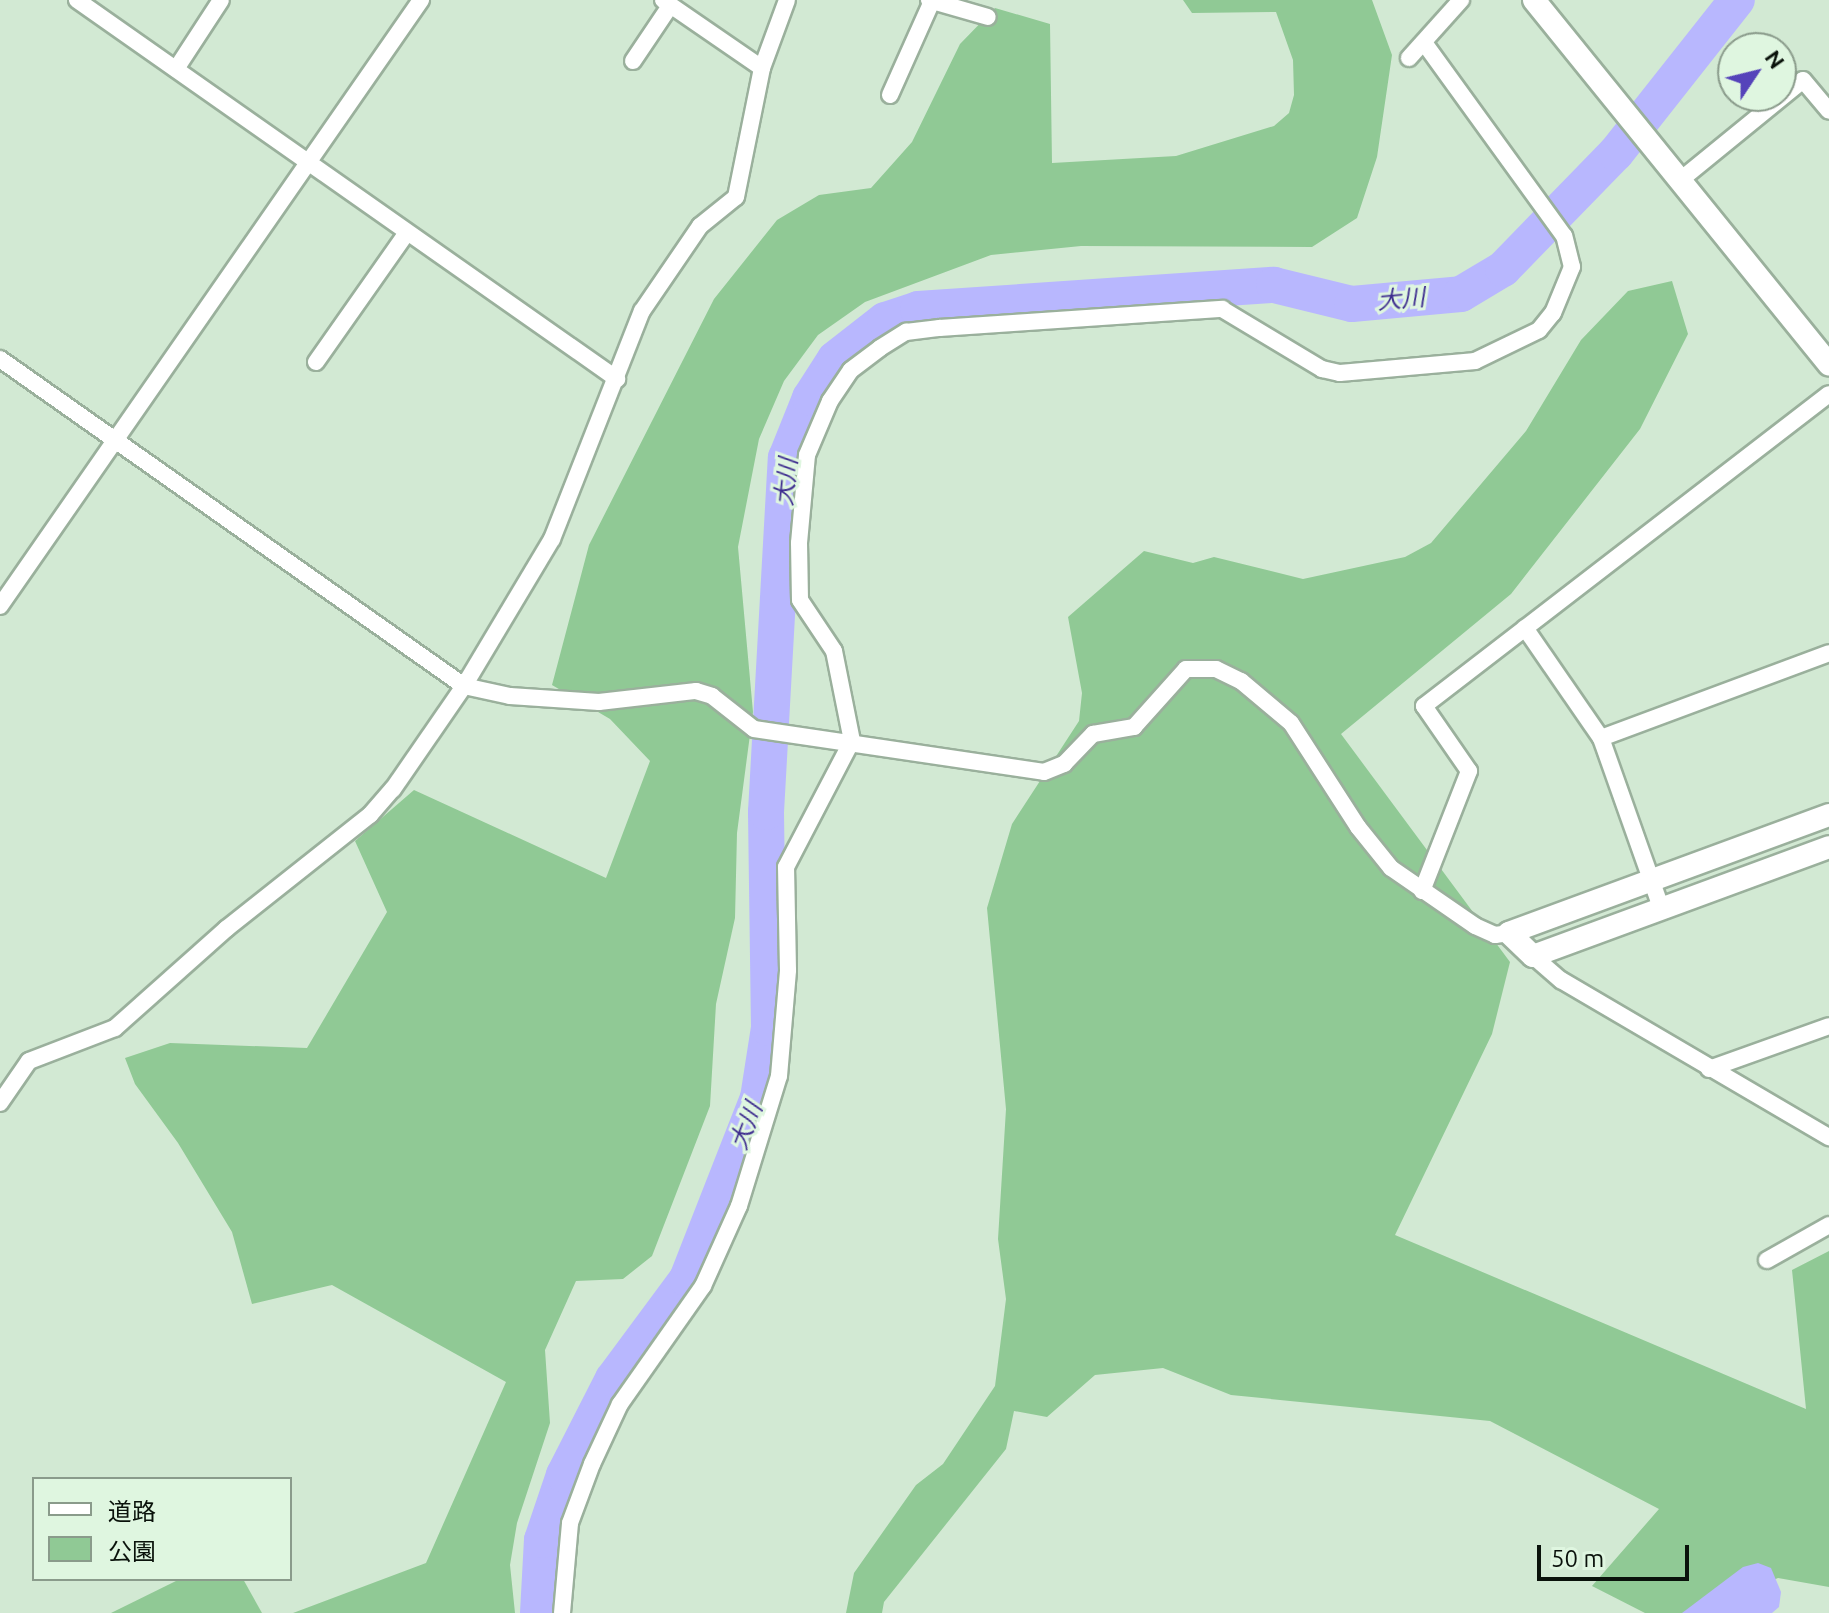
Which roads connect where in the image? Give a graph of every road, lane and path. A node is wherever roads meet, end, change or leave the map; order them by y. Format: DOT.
graph roads {
  1 [pos="77,0"];
  2 [pos="221,0"];
  3 [pos="421,0"];
  4 [pos="787,0"];
  5 [pos="931,0"];
  6 [pos="1461,0"];
  7 [pos="1534,0"];
  8 [pos="666,3"];
  9 [pos="988,17"];
  10 [pos="1425,44"];
  11 [pos="1409,58"];
  12 [pos="633,61"];
  13 [pos="762,68"];
  14 [pos="176,69"];
  15 [pos="890,95"];
  16 [pos="1829,111"];
  17 [pos="310,161"];
  18 [pos="1678,182"];
  19 [pos="406,234"];
  20 [pos="0,359"];
  21 [pos="316,362"];
  22 [pos="1829,364"];
  23 [pos="617,379"];
  24 [pos="1829,394"];
  25 [pos="117,437"];
  26 [pos="0,606"];
  27 [pos="1525,628"];
  28 [pos="1829,653"];
  29 [pos="464,686"];
  30 [pos="1601,738"];
  31 [pos="852,741"];
  32 [pos="1829,815"];
  33 [pos="1829,847"];
  34 [pos="1651,882"];
  35 [pos="1422,891"];
  36 [pos="1661,907"];
  37 [pos="1509,933"];
  38 [pos="1533,956"];
  39 [pos="1829,1026"];
  40 [pos="1709,1069"];
  41 [pos="0,1103"];
  42 [pos="1829,1137"];
  43 [pos="1829,1225"];
  44 [pos="1767,1260"];
  45 [pos="562,1613"];
  1 -- 14 [label="street"];
  2 -- 14 [label="street"];
  3 -- 17 [label="street"];
  4 -- 13 [label="street"];
  5 -- 9 [label="street"];
  5 -- 15 [label="street"];
  6 -- 10 [label="street"];
  7 -- 18 [label="street"];
  8 -- 12 [label="street"];
  8 -- 13 [label="street"];
  10 -- 11 [label="street"];
  10 -- 31 [label="street"];
  13 -- 23 [label="street"];
  14 -- 17 [label="street"];
  16 -- 18 [label="street"];
  17 -- 19 [label="street"];
  17 -- 25 [label="street"];
  18 -- 22 [label="street"];
  19 -- 21 [label="street"];
  19 -- 23 [label="street"];
  20 -- 25 [label="street"];
  23 -- 29 [label="street"];
  24 -- 27 [label="street"];
  25 -- 26 [label="street"];
  25 -- 29 [label="street"];
  27 -- 30 [label="street"];
  27 -- 35 [label="street"];
  28 -- 30 [label="street"];
  29 -- 31 [label="street"];
  29 -- 41 [label="street"];
  30 -- 34 [label="street"];
  31 -- 35 [label="street"];
  31 -- 45 [label="street"];
  32 -- 34 [label="street"];
  33 -- 36 [label="street"];
  34 -- 36 [label="street"];
  34 -- 37 [label="street"];
  35 -- 37 [label="street"];
  36 -- 38 [label="street"];
  37 -- 38 [label="street"];
  38 -- 40 [label="street"];
  39 -- 40 [label="street"];
  40 -- 42 [label="street"];
  43 -- 44 [label="street"];
}
